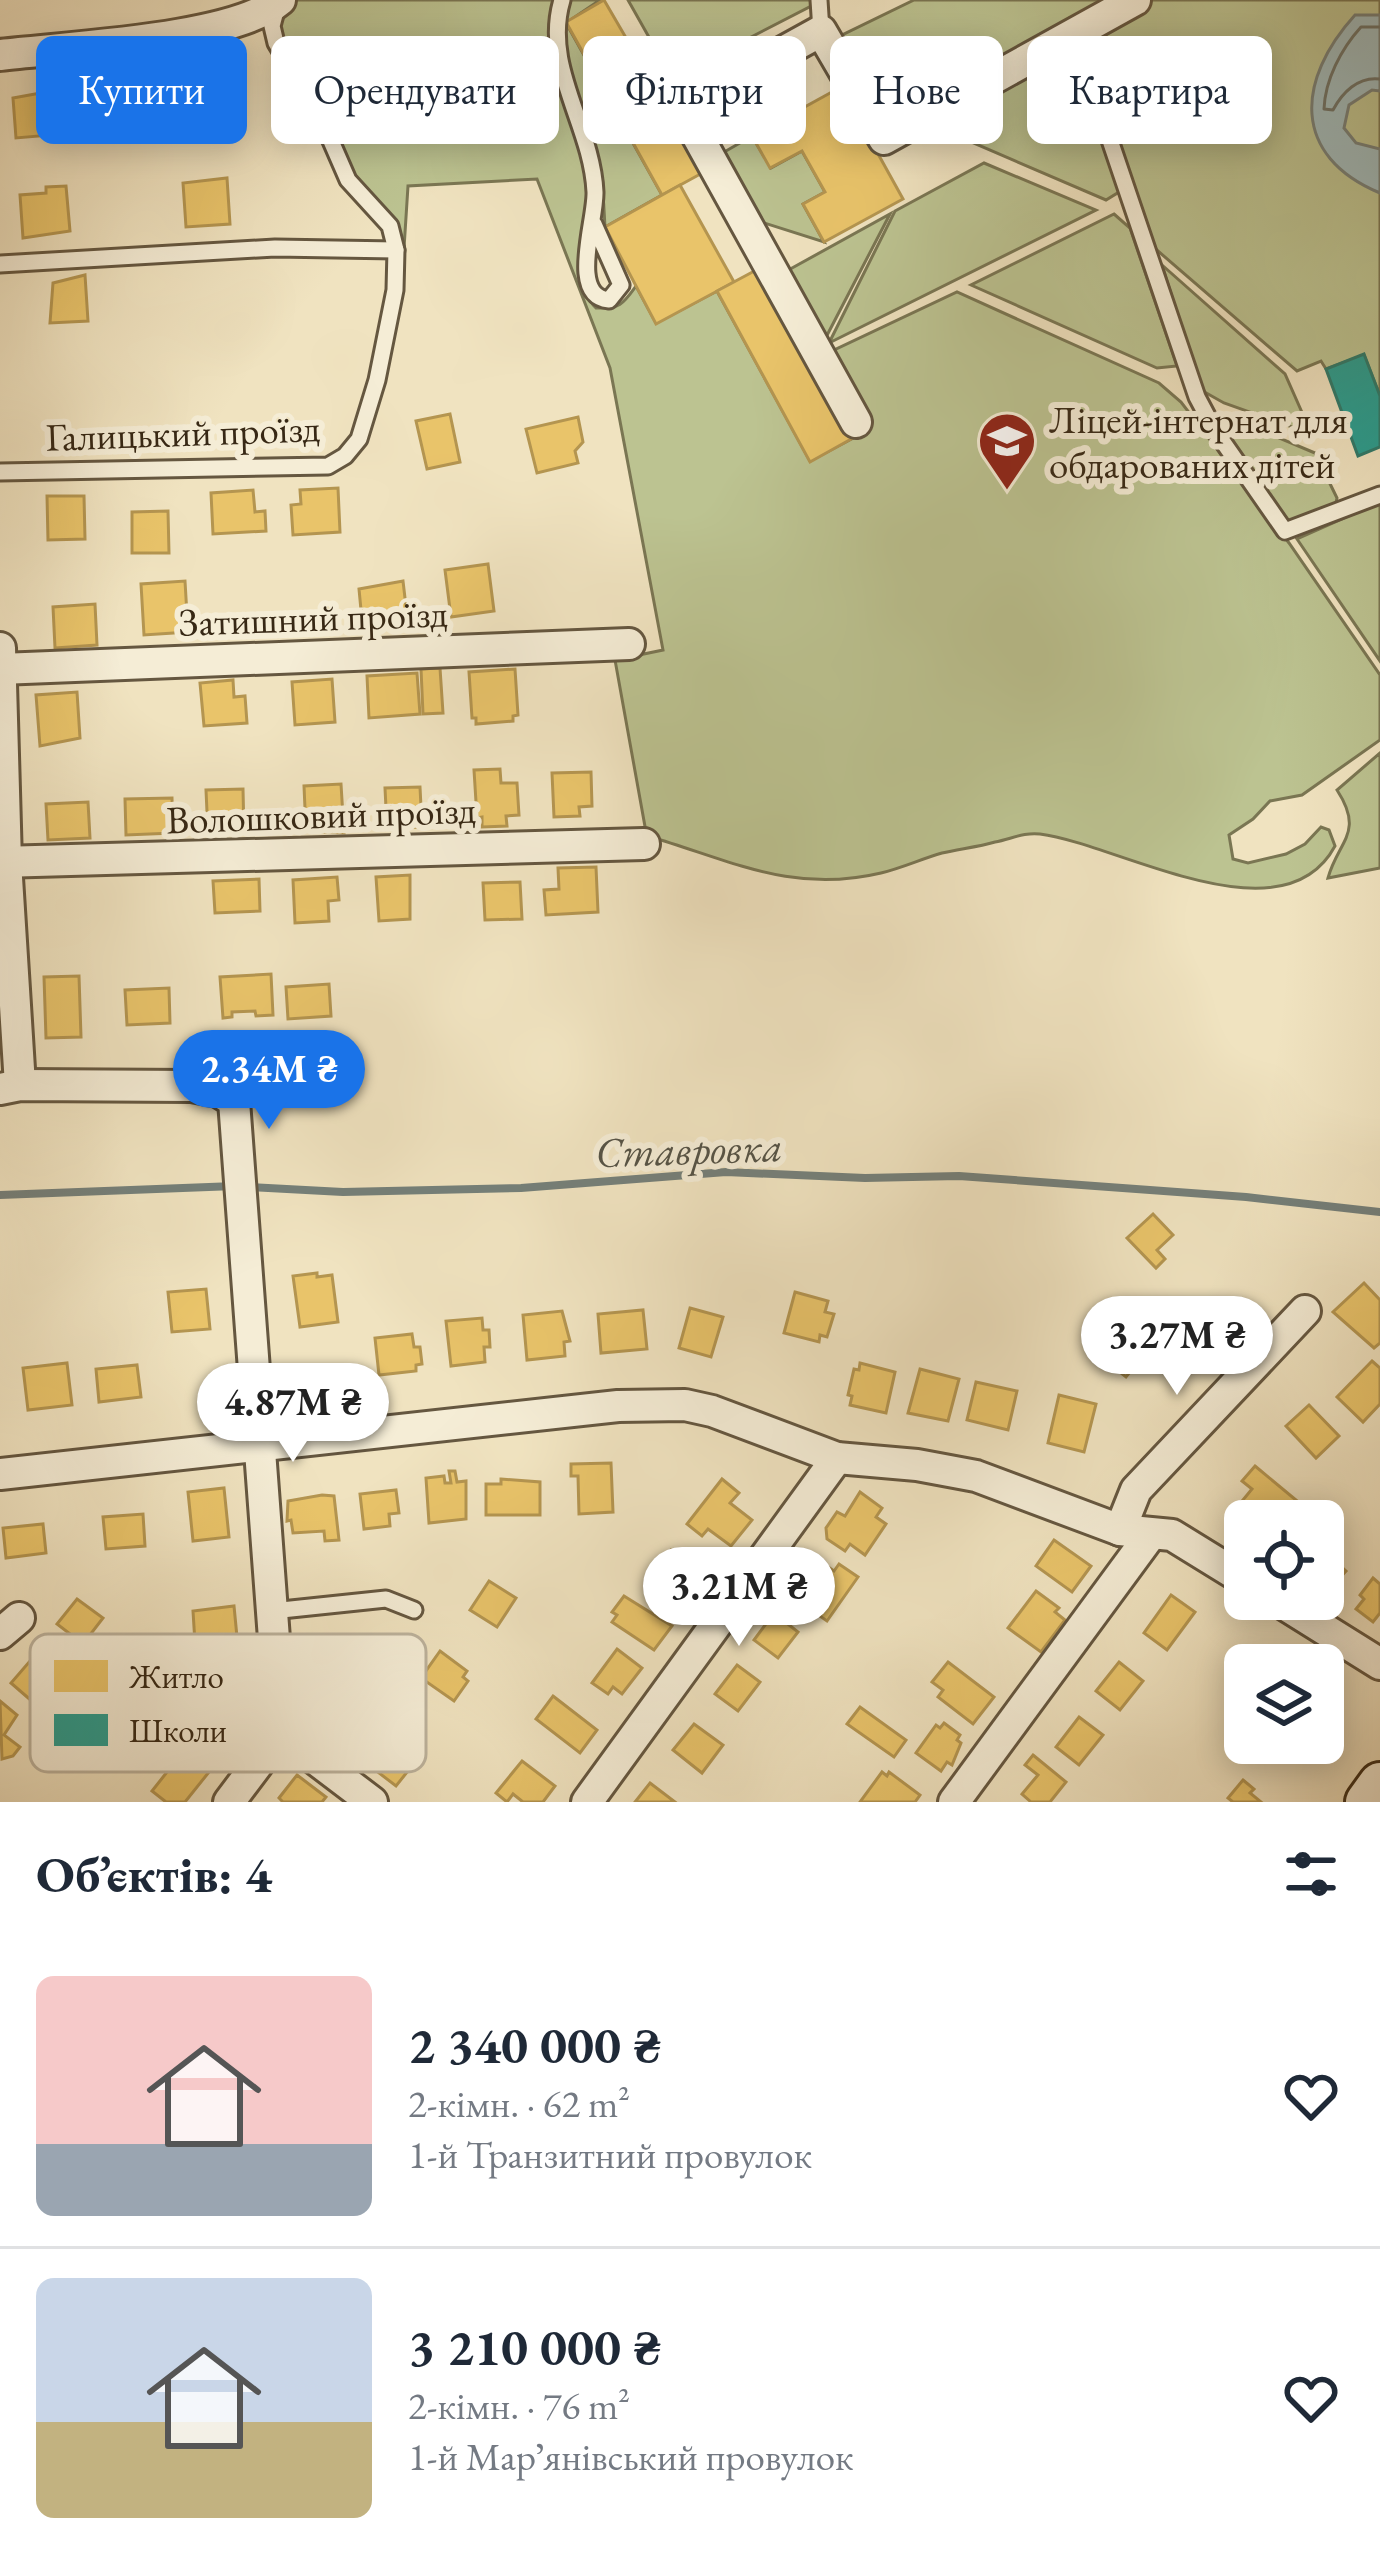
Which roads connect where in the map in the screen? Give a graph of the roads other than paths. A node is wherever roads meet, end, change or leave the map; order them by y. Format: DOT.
graph roads {
  1 [pos="562,0"];
  2 [pos="1135,0"];
  3 [pos="278,2"];
  4 [pos="820,15"];
  5 [pos="1074,34"];
  6 [pos="0,55"];
  7 [pos="594,224"];
  8 [pos="396,250"];
  9 [pos="0,264"];
  10 [pos="856,422"];
  11 [pos="0,472"];
  12 [pos="1380,495"];
  13 [pos="629,644"];
  14 [pos="0,648"];
  15 [pos="0,669"];
  16 [pos="644,844"];
  17 [pos="3,862"];
  18 [pos="349,1071"];
  19 [pos="10,1087"];
  20 [pos="234,1101"];
  21 [pos="1304,1311"];
  22 [pos="259,1444"];
  23 [pos="838,1458"];
  24 [pos="0,1474"];
  25 [pos="1136,1532"];
  26 [pos="1224,1567"];
  27 [pos="414,1610"];
  28 [pos="272,1611"];
  29 [pos="1310,1620"];
  30 [pos="274,1634"];
  31 [pos="1380,1664"];
  32 [pos="251,1772"];
  33 [pos="333,1772"];
  34 [pos="1380,1784"];
  35 [pos="229,1802"];
  36 [pos="372,1802"];
  37 [pos="587,1802"];
  38 [pos="954,1802"];
  39 [pos="1366,1802"];
  1 -- 7 [label="lane"];
  2 -- 5 [label="street"];
  3 -- 6 [label="street"];
  3 -- 8 [label="lane"];
  4 -- 5 [label="street"];
  4 -- 10 [label="street"];
  5 -- 12 [label="lane"];
  8 -- 9 [label="lane"];
  8 -- 11 [label="lane, Галицький проїзд"];
  13 -- 15 [label="street, Затишний проїзд"];
  14 -- 15 [label="street"];
  15 -- 17 [label="street"];
  16 -- 17 [label="street, Волошковий проїзд"];
  17 -- 19 [label="street"];
  18 -- 20 [label="lane"];
  19 -- 20 [label="street"];
  20 -- 22 [label="street"];
  21 -- 25 [label="street"];
  22 -- 23 [label="street"];
  22 -- 24 [label="street"];
  22 -- 28 [label="street"];
  23 -- 25 [label="street"];
  23 -- 37 [label="street"];
  25 -- 26 [label="street"];
  25 -- 38 [label="street"];
  27 -- 28 [label="lane"];
  28 -- 30 [label="street"];
  29 -- 31 [label="street"];
  32 -- 35 [label="street"];
  33 -- 36 [label="street"];
  34 -- 39 [label="street"];
}
